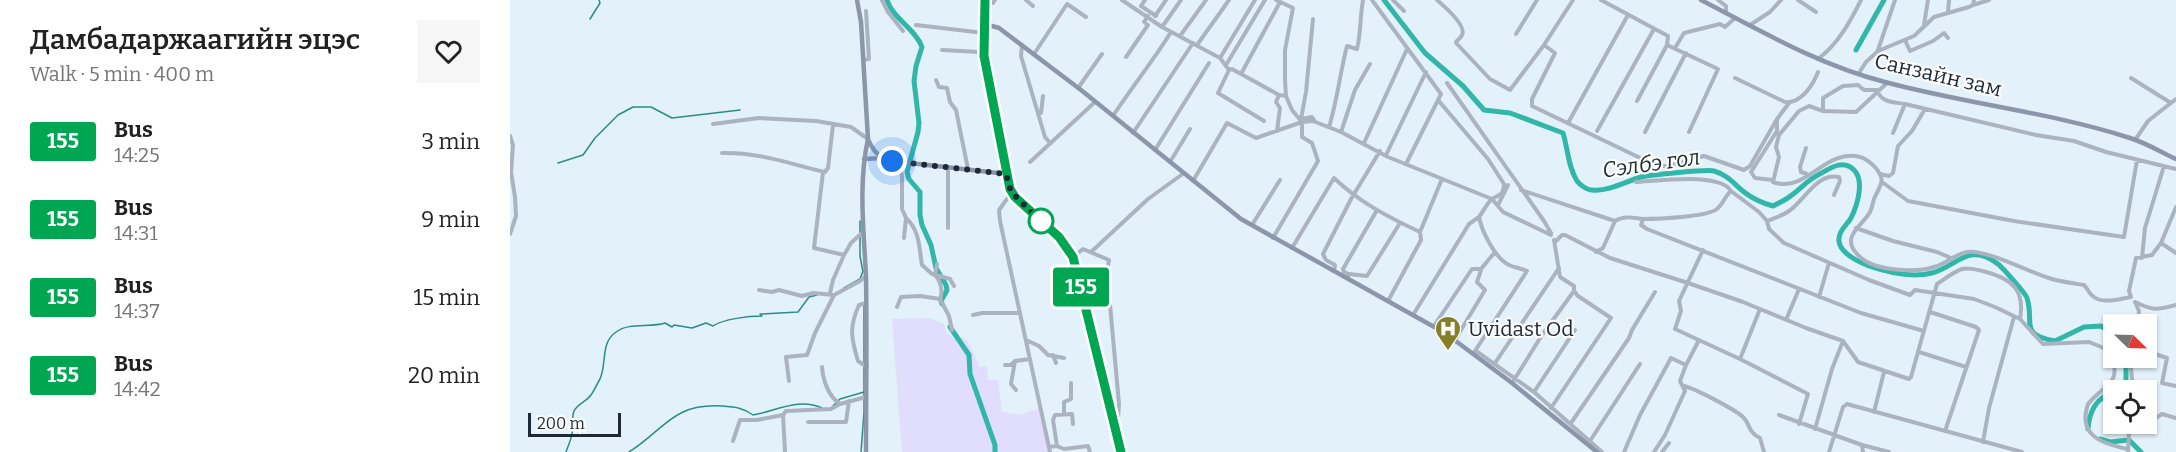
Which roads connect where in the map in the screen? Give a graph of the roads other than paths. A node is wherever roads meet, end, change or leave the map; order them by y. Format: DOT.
graph roads {
  1 [pos="857,0"];
  2 [pos="882,0"];
  3 [pos="995,0"];
  4 [pos="1026,0"];
  5 [pos="1122,0"];
  6 [pos="1138,0"];
  7 [pos="1145,0"];
  8 [pos="1166,0"];
  9 [pos="1181,0"];
  10 [pos="1206,0"];
  11 [pos="1229,0"];
  12 [pos="1265,0"];
  13 [pos="1294,0"];
  14 [pos="1363,0"];
  15 [pos="1372,0"];
  16 [pos="1393,0"];
  17 [pos="1437,0"];
  18 [pos="1538,0"];
  19 [pos="1573,0"];
  20 [pos="1601,0"];
  21 [pos="1701,0"];
  22 [pos="1718,0"];
  23 [pos="1781,0"];
  24 [pos="1798,0"];
  25 [pos="1861,0"];
  26 [pos="1895,0"];
  27 [pos="1928,0"];
  28 [pos="1949,0"];
  29 [pos="1989,0"];
  30 [pos="985,1"];
  31 [pos="1254,1"];
  32 [pos="1278,1"];
  33 [pos="1973,2"];
  34 [pos="1033,6"];
  35 [pos="1133,7"];
  36 [pos="1261,7"];
  37 [pos="1293,8"];
  38 [pos="866,11"];
  39 [pos="1404,11"];
  40 [pos="1816,12"];
  41 [pos="1948,12"];
  42 [pos="1726,13"];
  43 [pos="1628,15"];
  44 [pos="985,16"];
  45 [pos="1148,16"];
  46 [pos="1086,17"];
  47 [pos="1154,17"];
  48 [pos="1735,18"];
  49 [pos="1313,19"];
  50 [pos="985,24"];
  51 [pos="916,25"];
  52 [pos="1750,26"];
  53 [pos="1162,27"];
  54 [pos="999,28"];
  55 [pos="1654,29"];
  56 [pos="1923,29"];
  57 [pos="903,31"];
  58 [pos="1171,32"];
  59 [pos="984,33"];
  60 [pos="1515,34"];
  61 [pos="1180,36"];
  62 [pos="1948,38"];
  63 [pos="1905,40"];
  64 [pos="1195,44"];
  65 [pos="1022,45"];
  66 [pos="1544,45"];
  67 [pos="1667,45"];
  68 [pos="1675,48"];
  69 [pos="1407,49"];
  70 [pos="942,50"];
  71 [pos="1878,51"];
  72 [pos="1686,53"];
  73 [pos="1034,54"];
  74 [pos="1102,54"];
  75 [pos="984,55"];
  76 [pos="1126,57"];
  77 [pos="1220,58"];
  78 [pos="863,60"];
  79 [pos="1817,60"];
  80 [pos="1209,63"];
  81 [pos="1370,64"];
  82 [pos="1226,65"];
  83 [pos="1229,70"];
  84 [pos="1426,72"];
  85 [pos="1818,72"];
  86 [pos="1859,73"];
  87 [pos="1241,74"];
  88 [pos="1735,78"];
  89 [pos="2131,78"];
  90 [pos="936,80"];
  91 [pos="1447,83"];
  92 [pos="1887,83"];
  93 [pos="1078,88"];
  94 [pos="1878,90"];
  95 [pos="1279,95"];
  96 [pos="1043,96"];
  97 [pos="1286,96"];
  98 [pos="2176,99"];
  99 [pos="1438,100"];
  100 [pos="1794,101"];
  101 [pos="1095,102"];
  102 [pos="1637,102"];
  103 [pos="1789,103"];
  104 [pos="2171,103"];
  105 [pos="1905,104"];
  106 [pos="1925,109"];
  107 [pos="1800,111"];
  108 [pos="1823,111"];
  109 [pos="1040,116"];
  110 [pos="1113,116"];
  111 [pos="1777,118"];
  112 [pos="1301,121"];
  113 [pos="1264,122"];
  114 [pos="1568,123"];
  115 [pos="714,124"];
  116 [pos="833,125"];
  117 [pos="1329,127"];
  118 [pos="1191,129"];
  119 [pos="1277,130"];
  120 [pos="1597,131"];
  121 [pos="1341,132"];
  122 [pos="1645,132"];
  123 [pos="1689,132"];
  124 [pos="1133,133"];
  125 [pos="1893,134"];
  126 [pos="510,136"];
  127 [pos="868,139"];
  128 [pos="2135,140"];
  129 [pos="1050,143"];
  130 [pos="1364,143"];
  131 [pos="1806,148"];
  132 [pos="1155,150"];
  133 [pos="1380,151"];
  134 [pos="722,153"];
  135 [pos="1386,155"];
  136 [pos="882,158"];
  137 [pos="864,159"];
  138 [pos="2176,159"];
  139 [pos="2137,160"];
  140 [pos="900,162"];
  141 [pos="1030,162"];
  142 [pos="1170,162"];
  143 [pos="1406,164"];
  144 [pos="2164,166"];
  145 [pos="948,167"];
  146 [pos="968,169"];
  147 [pos="2176,169"];
  148 [pos="823,172"];
  149 [pos="1006,174"];
  150 [pos="1184,174"];
  151 [pos="1808,174"];
  152 [pos="1880,174"];
  153 [pos="1442,179"];
  154 [pos="1280,180"];
  155 [pos="1773,180"];
  156 [pos="1193,181"];
  157 [pos="1636,182"];
  158 [pos="1882,182"];
  159 [pos="1508,185"];
  160 [pos="1521,190"];
  161 [pos="1731,191"];
  162 [pos="1011,192"];
  163 [pos="1833,195"];
  164 [pos="1353,196"];
  165 [pos="1495,202"];
  166 [pos="2176,207"];
  167 [pos="1377,210"];
  168 [pos="1479,217"];
  169 [pos="906,218"];
  170 [pos="1644,219"];
  171 [pos="1616,221"];
  172 [pos="1767,221"];
  173 [pos="1400,223"];
  174 [pos="1252,226"];
  175 [pos="948,228"];
  176 [pos="1856,228"];
  177 [pos="863,231"];
  178 [pos="1420,232"];
  179 [pos="510,234"];
  180 [pos="1551,235"];
  181 [pos="904,238"];
  182 [pos="1273,238"];
  183 [pos="1555,242"];
  184 [pos="2162,243"];
  185 [pos="1292,248"];
  186 [pos="1703,250"];
  187 [pos="1091,252"];
  188 [pos="1495,252"];
  189 [pos="1595,252"];
  190 [pos="2176,253"];
  191 [pos="844,255"];
  192 [pos="1073,257"];
  193 [pos="1952,258"];
  194 [pos="2142,258"];
  195 [pos="1829,263"];
  196 [pos="937,264"];
  197 [pos="1559,268"];
  198 [pos="1481,269"];
  199 [pos="1333,272"];
  200 [pos="938,275"];
  201 [pos="866,276"];
  202 [pos="1348,277"];
  203 [pos="1688,283"];
  204 [pos="954,286"];
  205 [pos="1799,289"];
  206 [pos="759,290"];
  207 [pos="1574,291"];
  208 [pos="1656,292"];
  209 [pos="1935,292"];
  210 [pos="832,294"];
  211 [pos="1819,297"];
  212 [pos="2131,297"];
  213 [pos="939,299"];
  214 [pos="1388,301"];
  215 [pos="2135,302"];
  216 [pos="866,303"];
  217 [pos="2176,305"];
  218 [pos="897,307"];
  219 [pos="1760,309"];
  220 [pos="1930,312"];
  221 [pos="1020,313"];
  222 [pos="2139,314"];
  223 [pos="973,315"];
  224 [pos="1413,315"];
  225 [pos="2014,317"];
  226 [pos="1786,320"];
  227 [pos="2020,320"];
  228 [pos="1434,326"];
  229 [pos="952,330"];
  230 [pos="1575,330"];
  231 [pos="1924,331"];
  232 [pos="1025,340"];
  233 [pos="1455,340"];
  234 [pos="1699,340"];
  235 [pos="1843,341"];
  236 [pos="1475,352"];
  237 [pos="1918,352"];
  238 [pos="1053,355"];
  239 [pos="2157,355"];
  240 [pos="1064,358"];
  241 [pos="1030,359"];
  242 [pos="1740,359"];
  243 [pos="1015,361"];
  244 [pos="1056,363"];
  245 [pos="1494,363"];
  246 [pos="1640,364"];
  247 [pos="1005,365"];
  248 [pos="1686,365"];
  249 [pos="1966,366"];
  250 [pos="822,367"];
  251 [pos="867,367"];
  252 [pos="1491,369"];
  253 [pos="1884,372"];
  254 [pos="789,381"];
  255 [pos="1513,381"];
  256 [pos="1071,383"];
  257 [pos="1683,386"];
  258 [pos="2176,386"];
  259 [pos="1016,390"];
  260 [pos="1534,392"];
  261 [pos="866,397"];
  262 [pos="849,401"];
  263 [pos="840,404"];
  264 [pos="1551,408"];
  265 [pos="1874,412"];
  266 [pos="1064,414"];
  267 [pos="783,415"];
  268 [pos="1779,415"];
  269 [pos="2157,417"];
  270 [pos="2176,418"];
  271 [pos="808,422"];
  272 [pos="1571,423"];
  273 [pos="1073,424"];
  274 [pos="1799,424"];
  275 [pos="1815,429"];
  276 [pos="1945,430"];
  277 [pos="2129,434"];
  278 [pos="1117,436"];
  279 [pos="1835,436"];
  280 [pos="733,441"];
  281 [pos="1590,441"];
  282 [pos="1983,442"];
  283 [pos="1669,443"];
  284 [pos="1862,445"];
  285 [pos="1057,446"];
  286 [pos="1050,450"];
  287 [pos="2128,450"];
  288 [pos="1063,451"];
  289 [pos="785,452"];
  290 [pos="866,452"];
  291 [pos="1090,452"];
  292 [pos="1121,452"];
  293 [pos="1597,452"];
  294 [pos="1602,452"];
  295 [pos="1624,452"];
  296 [pos="1654,452"];
  297 [pos="1662,452"];
  298 [pos="1764,452"];
  299 [pos="1829,452"];
  300 [pos="1863,452"];
  301 [pos="1889,452"];
  302 [pos="2022,452"];
  1 -- 78 [label="main road"];
  2 -- 57 [label="street"];
  3 -- 30 [label="street"];
  4 -- 34 [label="street"];
  5 -- 35 [label="street"];
  6 -- 35 [label="street"];
  7 -- 47 [label="street"];
  8 -- 47 [label="street"];
  9 -- 53 [label="street"];
  10 -- 61 [label="street"];
  11 -- 64 [label="street"];
  12 -- 36 [label="street"];
  13 -- 37 [label="street"];
  14 -- 117 [label="street"];
  15 -- 69 [label="street"];
  16 -- 39 [label="street"];
  17 -- 66 [label="street"];
  18 -- 60 [label="street"];
  19 -- 66 [label="street"];
  20 -- 43 [label="street"];
  21 -- 42 [label="main road, Санзайн зам"];
  22 -- 42 [label="street"];
  23 -- 52 [label="street"];
  24 -- 40 [label="street"];
  25 -- 79 [label="street"];
  26 -- 71 [label="street"];
  27 -- 56 [label="street"];
  28 -- 41 [label="street"];
  29 -- 33 [label="street"];
  30 -- 44 [label="main road"];
  31 -- 36 [label="street"];
  31 -- 77 [label="street"];
  32 -- 37 [label="street"];
  32 -- 87 [label="street"];
  33 -- 41 [label="street"];
  35 -- 45 [label="street"];
  36 -- 82 [label="street"];
  37 -- 97 [label="street"];
  38 -- 78 [label="street"];
  41 -- 56 [label="street"];
  42 -- 48 [label="main road, Санзайн зам"];
  43 -- 55 [label="street"];
  43 -- 114 [label="street"];
  44 -- 50 [label="main road"];
  44 -- 54 [label="main road"];
  45 -- 47 [label="street"];
  45 -- 76 [label="street"];
  46 -- 73 [label="street"];
  47 -- 53 [label="street"];
  48 -- 52 [label="main road, Санзайн зам"];
  48 -- 68 [label="street"];
  49 -- 112 [label="street"];
  50 -- 54 [label="main road"];
  50 -- 59 [label="main road"];
  51 -- 59 [label="street"];
  52 -- 79 [label="main road, Санзайн зам"];
  53 -- 58 [label="street"];
  54 -- 59 [label="main road"];
  54 -- 65 [label="main road"];
  55 -- 67 [label="street"];
  55 -- 120 [label="street"];
  56 -- 63 [label="street"];
  58 -- 61 [label="street"];
  58 -- 110 [label="street"];
  59 -- 75 [label="main road"];
  61 -- 64 [label="street"];
  62 -- 63 [label="street"];
  63 -- 71 [label="street"];
  64 -- 77 [label="street"];
  64 -- 124 [label="street"];
  65 -- 73 [label="main road"];
  65 -- 109 [label="street"];
  66 -- 114 [label="street"];
  67 -- 68 [label="street"];
  67 -- 102 [label="street"];
  68 -- 72 [label="street"];
  69 -- 84 [label="street"];
  69 -- 130 [label="street"];
  70 -- 75 [label="street"];
  71 -- 86 [label="street"];
  72 -- 122 [label="street"];
  72 -- 123 [label="street"];
  73 -- 93 [label="main road"];
  74 -- 93 [label="street"];
  75 -- 149 [label="main road"];
  77 -- 82 [label="street"];
  78 -- 127 [label="main road"];
  79 -- 86 [label="main road, Санзайн зам"];
  80 -- 132 [label="street"];
  81 -- 121 [label="street"];
  82 -- 83 [label="street"];
  83 -- 87 [label="street"];
  83 -- 113 [label="street"];
  84 -- 99 [label="street"];
  84 -- 135 [label="street"];
  85 -- 100 [label="street"];
  86 -- 92 [label="main road, Санзайн зам"];
  87 -- 95 [label="street"];
  88 -- 103 [label="street"];
  89 -- 104 [label="street"];
  90 -- 146 [label="street"];
  91 -- 160 [label="street"];
  92 -- 94 [label="street"];
  92 -- 128 [label="main road, Санзайн зам"];
  93 -- 101 [label="main road"];
  94 -- 105 [label="street"];
  94 -- 108 [label="street"];
  94 -- 108 [label="street"];
  95 -- 97 [label="street"];
  95 -- 119 [label="street"];
  96 -- 109 [label="street"];
  97 -- 112 [label="street"];
  98 -- 104 [label="street"];
  99 -- 143 [label="street"];
  99 -- 165 [label="street"];
  100 -- 103 [label="street"];
  100 -- 107 [label="street"];
  101 -- 110 [label="main road"];
  101 -- 129 [label="street"];
  103 -- 111 [label="street"];
  104 -- 128 [label="street"];
  105 -- 106 [label="street"];
  105 -- 125 [label="street"];
  106 -- 139 [label="street"];
  106 -- 152 [label="street"];
  107 -- 108 [label="street"];
  107 -- 155 [label="street"];
  109 -- 129 [label="street"];
  110 -- 124 [label="main road"];
  111 -- 114 [label="street"];
  111 -- 155 [label="street"];
  112 -- 117 [label="street"];
  112 -- 119 [label="street"];
  112 -- 182 [label="street"];
  115 -- 116 [label="street"];
  116 -- 127 [label="street"];
  116 -- 148 [label="street"];
  117 -- 121 [label="street"];
  118 -- 142 [label="street"];
  119 -- 156 [label="street"];
  121 -- 130 [label="street"];
  124 -- 132 [label="main road"];
  126 -- 179 [label="street"];
  127 -- 136 [label="main road"];
  127 -- 137 [label="main road"];
  128 -- 138 [label="main road, Санзайн зам"];
  129 -- 141 [label="street"];
  130 -- 133 [label="street"];
  131 -- 151 [label="street"];
  132 -- 142 [label="main road"];
  133 -- 135 [label="street"];
  133 -- 164 [label="street"];
  134 -- 148 [label="street"];
  135 -- 143 [label="street"];
  136 -- 137 [label="main road"];
  136 -- 140 [label="main road"];
  137 -- 177 [label="main road"];
  139 -- 144 [label="street"];
  139 -- 158 [label="street"];
  140 -- 145 [label="main road"];
  140 -- 169 [label="street"];
  142 -- 150 [label="main road"];
  143 -- 153 [label="street"];
  144 -- 147 [label="street"];
  144 -- 194 [label="street"];
  145 -- 146 [label="main road"];
  145 -- 175 [label="street"];
  146 -- 149 [label="main road"];
  148 -- 191 [label="street"];
  149 -- 162 [label="main road"];
  150 -- 156 [label="main road"];
  150 -- 187 [label="street"];
  151 -- 152 [label="street"];
  151 -- 155 [label="street"];
  152 -- 158 [label="street"];
  153 -- 165 [label="street"];
  153 -- 178 [label="street"];
  154 -- 174 [label="street"];
  156 -- 174 [label="main road"];
  157 -- 161 [label="street"];
  158 -- 176 [label="street"];
  159 -- 165 [label="street"];
  160 -- 171 [label="street"];
  160 -- 180 [label="street"];
  161 -- 170 [label="street"];
  161 -- 172 [label="street"];
  162 -- 192 [label="main road"];
  162 -- 221 [label="street"];
  163 -- 172 [label="street"];
  164 -- 167 [label="street"];
  164 -- 185 [label="street"];
  164 -- 199 [label="street"];
  165 -- 168 [label="street"];
  165 -- 180 [label="street"];
  166 -- 184 [label="street"];
  167 -- 173 [label="street"];
  167 -- 202 [label="street"];
  168 -- 188 [label="street"];
  168 -- 224 [label="street"];
  169 -- 181 [label="street"];
  169 -- 200 [label="street"];
  170 -- 171 [label="street"];
  170 -- 186 [label="street"];
  171 -- 189 [label="street"];
  172 -- 195 [label="street"];
  173 -- 178 [label="street"];
  173 -- 202 [label="street"];
  174 -- 182 [label="main road"];
  176 -- 193 [label="street"];
  176 -- 193 [label="street"];
  177 -- 191 [label="street"];
  177 -- 201 [label="main road"];
  178 -- 214 [label="street"];
  180 -- 183 [label="street"];
  182 -- 185 [label="main road"];
  183 -- 189 [label="street"];
  183 -- 197 [label="street"];
  184 -- 190 [label="street"];
  184 -- 194 [label="street"];
  185 -- 199 [label="main road"];
  186 -- 203 [label="street"];
  186 -- 205 [label="street"];
  187 -- 192 [label="street"];
  187 -- 278 [label="street"];
  188 -- 198 [label="street"];
  188 -- 236 [label="street"];
  189 -- 203 [label="street"];
  191 -- 210 [label="street"];
  192 -- 278 [label="main road"];
  193 -- 212 [label="street"];
  194 -- 212 [label="street"];
  195 -- 209 [label="street"];
  195 -- 211 [label="street"];
  196 -- 200 [label="street"];
  197 -- 207 [label="street"];
  197 -- 245 [label="street"];
  198 -- 228 [label="street"];
  198 -- 233 [label="street"];
  199 -- 202 [label="main road"];
  200 -- 204 [label="street"];
  200 -- 213 [label="street"];
  201 -- 210 [label="street"];
  201 -- 216 [label="main road"];
  202 -- 214 [label="main road"];
  203 -- 219 [label="street"];
  203 -- 234 [label="street"];
  205 -- 211 [label="street"];
  205 -- 226 [label="street"];
  206 -- 210 [label="street"];
  207 -- 255 [label="street"];
  207 -- 264 [label="street"];
  208 -- 272 [label="street"];
  209 -- 220 [label="street"];
  209 -- 225 [label="street"];
  209 -- 227 [label="street"];
  210 -- 254 [label="street"];
  211 -- 231 [label="street"];
  212 -- 215 [label="street"];
  213 -- 218 [label="street"];
  213 -- 229 [label="street"];
  214 -- 224 [label="main road"];
  215 -- 217 [label="street"];
  215 -- 222 [label="street"];
  216 -- 251 [label="main road"];
  216 -- 251 [label="street"];
  219 -- 226 [label="street"];
  219 -- 242 [label="street"];
  220 -- 231 [label="street"];
  220 -- 249 [label="street"];
  221 -- 223 [label="street"];
  221 -- 232 [label="street"];
  224 -- 228 [label="main road"];
  225 -- 227 [label="street"];
  225 -- 282 [label="street"];
  226 -- 235 [label="street"];
  227 -- 287 [label="street"];
  228 -- 233 [label="main road"];
  230 -- 260 [label="street"];
  231 -- 237 [label="street"];
  232 -- 238 [label="street"];
  232 -- 241 [label="street"];
  233 -- 236 [label="main road"];
  234 -- 242 [label="street"];
  234 -- 248 [label="street"];
  235 -- 253 [label="street"];
  235 -- 275 [label="street"];
  236 -- 245 [label="street"];
  236 -- 252 [label="main road"];
  237 -- 249 [label="street"];
  237 -- 253 [label="street"];
  238 -- 240 [label="street"];
  238 -- 244 [label="street"];
  239 -- 258 [label="street"];
  241 -- 243 [label="street"];
  241 -- 286 [label="street"];
  242 -- 274 [label="street"];
  243 -- 247 [label="street"];
  243 -- 259 [label="street"];
  245 -- 252 [label="street"];
  245 -- 255 [label="street"];
  246 -- 281 [label="street"];
  248 -- 257 [label="street"];
  248 -- 295 [label="street"];
  249 -- 276 [label="street"];
  250 -- 263 [label="street"];
  251 -- 261 [label="main road"];
  252 -- 255 [label="main road"];
  253 -- 265 [label="street"];
  255 -- 260 [label="street"];
  255 -- 293 [label="main road"];
  256 -- 266 [label="street"];
  257 -- 296 [label="street"];
  257 -- 298 [label="street"];
  260 -- 264 [label="street"];
  261 -- 262 [label="street"];
  261 -- 290 [label="main road"];
  262 -- 263 [label="street"];
  262 -- 271 [label="street"];
  263 -- 267 [label="street"];
  264 -- 272 [label="street"];
  265 -- 276 [label="street"];
  265 -- 279 [label="street"];
  266 -- 273 [label="street"];
  266 -- 285 [label="street"];
  267 -- 280 [label="street"];
  267 -- 289 [label="street"];
  268 -- 274 [label="street"];
  269 -- 270 [label="street"];
  272 -- 281 [label="street"];
  274 -- 275 [label="street"];
  275 -- 279 [label="street"];
  276 -- 282 [label="street"];
  277 -- 287 [label="street"];
  278 -- 292 [label="main road"];
  279 -- 284 [label="street"];
  279 -- 299 [label="street"];
  281 -- 294 [label="street"];
  282 -- 302 [label="street"];
  283 -- 297 [label="street"];
  284 -- 300 [label="street"];
  284 -- 301 [label="street"];
  285 -- 286 [label="street"];
  285 -- 288 [label="street"];
  288 -- 291 [label="street"];
}
